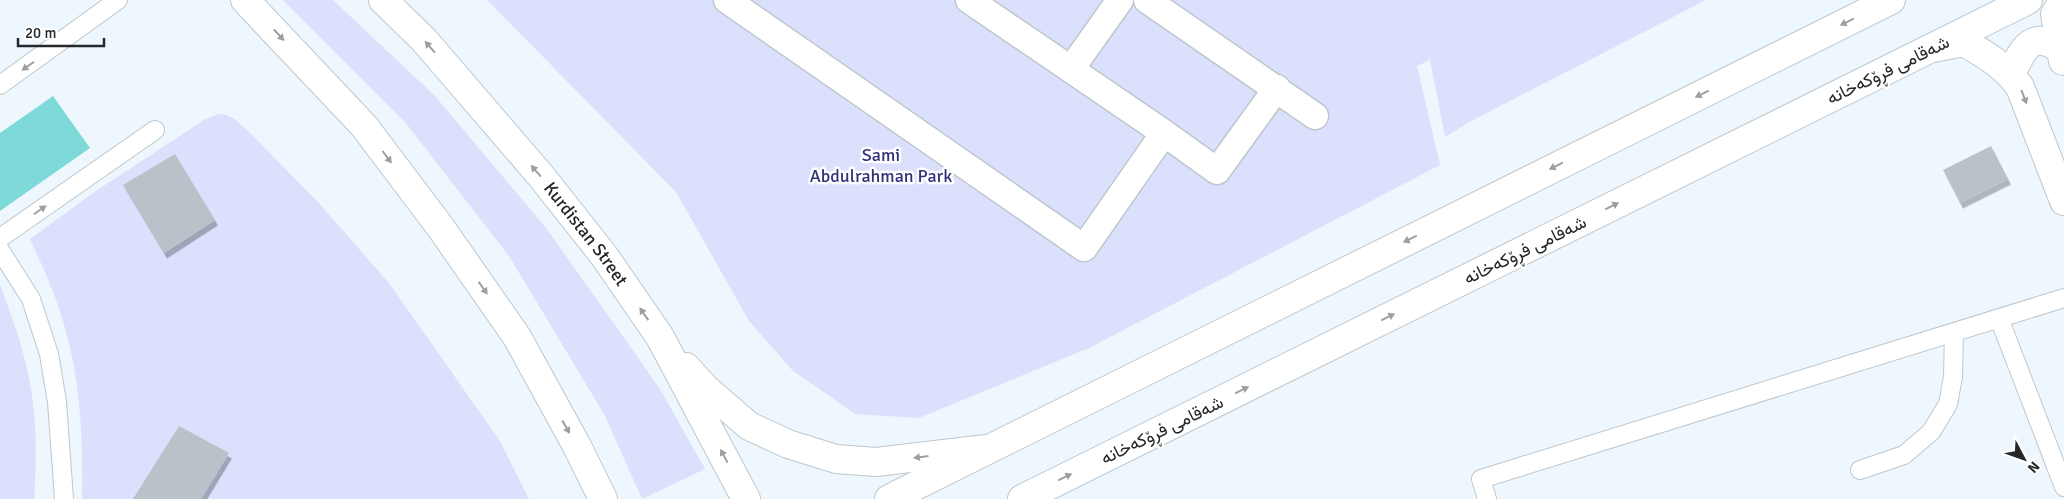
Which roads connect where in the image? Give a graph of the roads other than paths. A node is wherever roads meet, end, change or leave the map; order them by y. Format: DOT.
graph roads {
  1 [pos="245,0"];
  2 [pos="383,0"];
  3 [pos="727,0"];
  4 [pos="969,0"];
  5 [pos="1120,0"];
  6 [pos="1147,0"];
  7 [pos="1891,0"];
  8 [pos="2028,0"];
  9 [pos="2064,0"];
  10 [pos="114,3"];
  11 [pos="753,7"];
  12 [pos="1929,49"];
  13 [pos="2063,56"];
  14 [pos="1071,69"];
  15 [pos="2011,74"];
  16 [pos="0,85"];
  17 [pos="1276,88"];
  18 [pos="1315,116"];
  19 [pos="155,130"];
  20 [pos="1164,133"];
  21 [pos="2064,201"];
  22 [pos="0,238"];
  23 [pos="0,250"];
  24 [pos="2064,298"];
  25 [pos="1999,318"];
  26 [pos="1954,332"];
  27 [pos="660,337"];
  28 [pos="986,449"];
  29 [pos="1860,470"];
  30 [pos="2064,487"];
  31 [pos="64,499"];
  32 [pos="604,499"];
  33 [pos="746,499"];
  34 [pos="889,499"];
  35 [pos="1022,499"];
  36 [pos="1487,499"];
  1 -- 32 [label="main road, one-way"];
  27 -- 2 [label="main road, Kurdistan Street, one-way"];
  3 -- 11 [label="street"];
  4 -- 14 [label="street"];
  5 -- 14 [label="street"];
  6 -- 17 [label="street"];
  7 -- 28 [label="main road, one-way"];
  8 -- 12 [label="main road, شەقامی فڕۆکەخانە"];
  9 -- 13 [label="main road"];
  10 -- 16 [label="lane, one-way"];
  11 -- 20 [label="street"];
  12 -- 15 [label="main road"];
  35 -- 12 [label="main road, شەقامی فڕۆکەخانە, one-way"];
  13 -- 15 [label="main road"];
  14 -- 20 [label="street"];
  15 -- 21 [label="main road, one-way"];
  17 -- 18 [label="street"];
  17 -- 20 [label="street"];
  22 -- 19 [label="lane, one-way"];
  23 -- 31 [label="lane"];
  24 -- 25 [label="lane"];
  25 -- 26 [label="lane"];
  25 -- 30 [label="lane"];
  26 -- 29 [label="lane"];
  26 -- 36 [label="lane"];
  28 -- 27 [label="main road, one-way"];
  33 -- 27 [label="main road, Kurdistan Street, one-way"];
  28 -- 34 [label="main road"];
}
